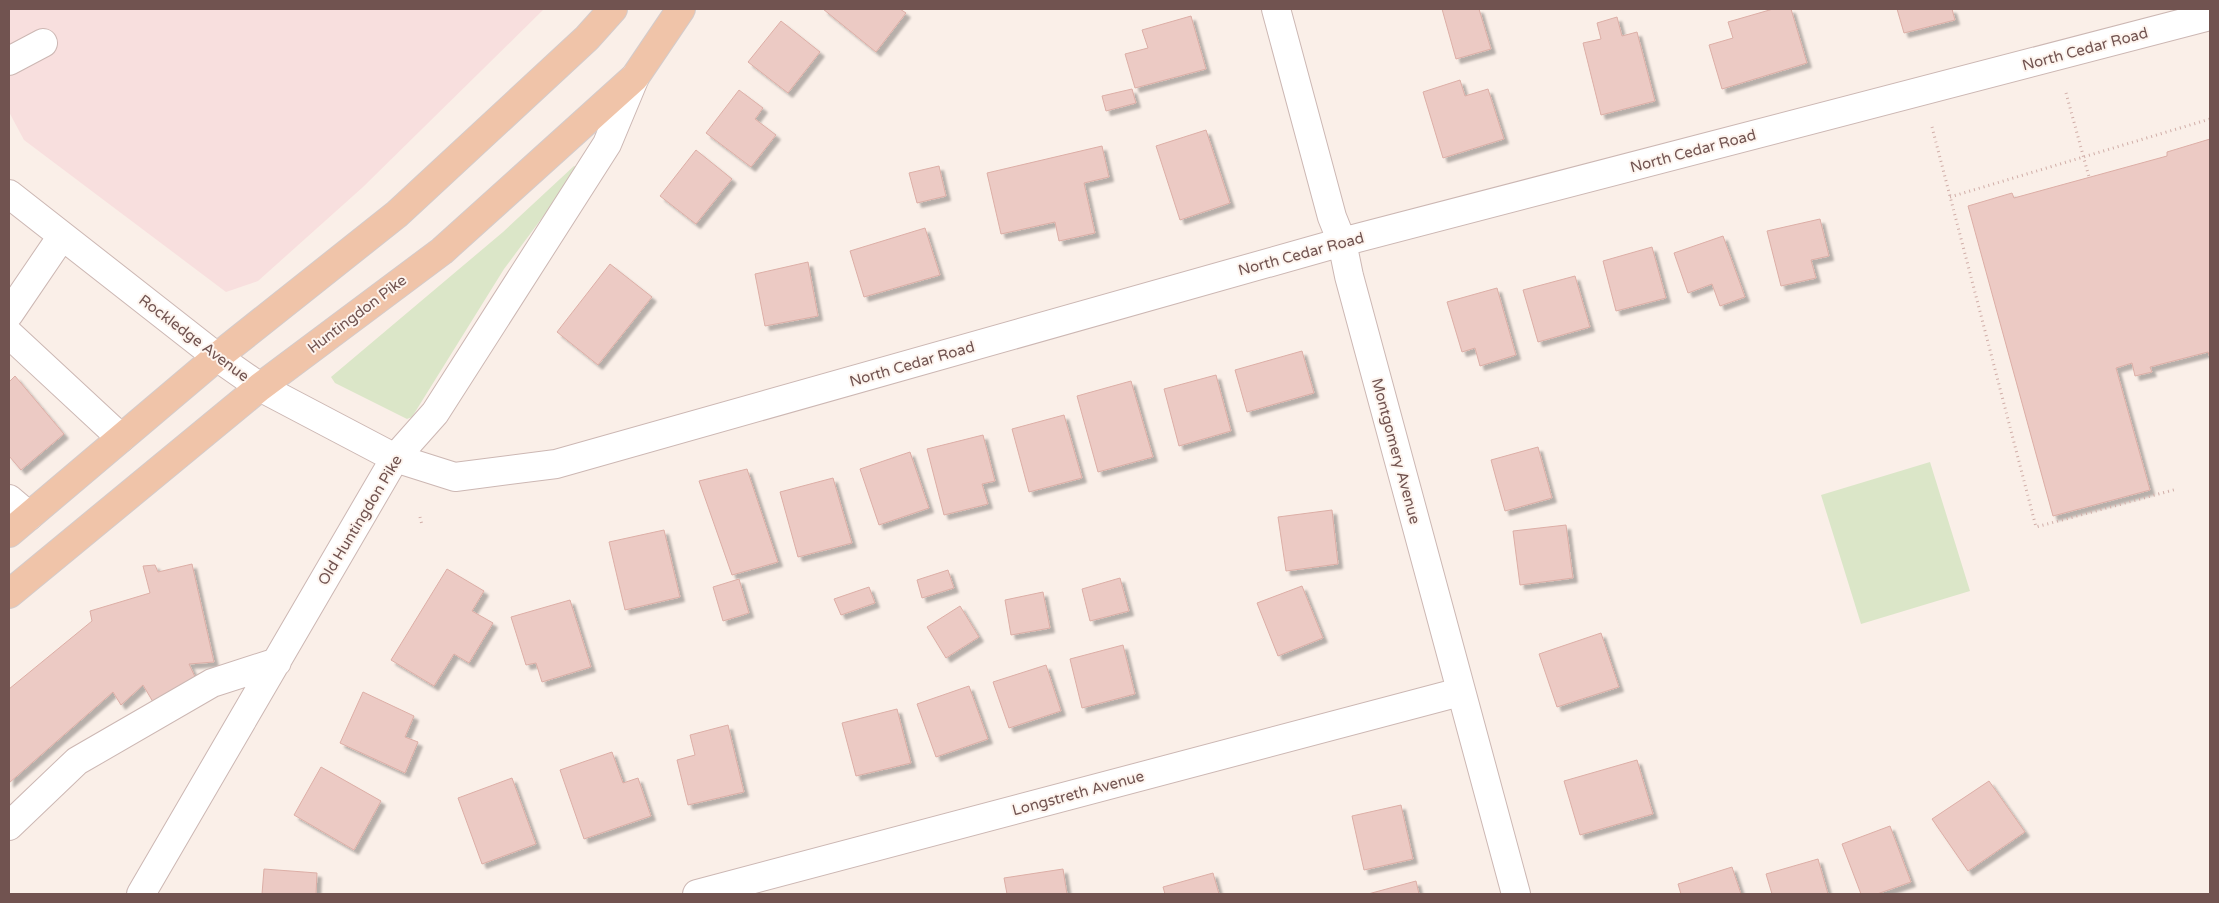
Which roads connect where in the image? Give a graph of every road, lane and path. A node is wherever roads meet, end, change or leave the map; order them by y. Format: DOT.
graph roads {
  1 [pos="613,9"];
  2 [pos="681,9"];
  3 [pos="1276,9"];
  4 [pos="2210,16"];
  5 [pos="43,43"];
  6 [pos="9,62"];
  7 [pos="635,77"];
  8 [pos="2066,93"];
  9 [pos="2210,119"];
  10 [pos="1932,127"];
  11 [pos="2083,157"];
  12 [pos="2089,177"];
  13 [pos="9,194"];
  14 [pos="1950,197"];
  15 [pos="62,236"];
  16 [pos="1342,242"];
  17 [pos="9,314"];
  18 [pos="9,334"];
  19 [pos="218,358"];
  20 [pos="260,387"];
  21 [pos="121,438"];
  22 [pos="395,458"];
  23 [pos="2177,489"];
  24 [pos="15,516"];
  25 [pos="420,517"];
  26 [pos="422,525"];
  27 [pos="9,594"];
  28 [pos="277,662"];
  29 [pos="1460,692"];
  30 [pos="9,826"];
  31 [pos="141,894"];
  32 [pos="697,894"];
  33 [pos="1516,894"];
  1 -- 19 [label="main road"];
  2 -- 7 [label="main road, Huntingdon Pike"];
  3 -- 16 [label="street, Montgomery Avenue"];
  4 -- 16 [label="street, North Cedar Road"];
  5 -- 6 [label="street"];
  7 -- 20 [label="main road, Huntingdon Pike"];
  7 -- 22 [label="street, Old Huntingdon Pike"];
  8 -- 11 [label="path"];
  9 -- 11 [label="path"];
  10 -- 14 [label="path"];
  11 -- 12 [label="path"];
  11 -- 14 [label="path"];
  13 -- 15 [label="street, Rockledge Avenue"];
  14 -- 23 [label="path"];
  15 -- 17 [label="street"];
  15 -- 19 [label="street, Rockledge Avenue"];
  16 -- 22 [label="street, North Cedar Road"];
  16 -- 29 [label="street, Montgomery Avenue"];
  18 -- 21 [label="street"];
  19 -- 20 [label="street, Rockledge Avenue"];
  19 -- 21 [label="main road"];
  20 -- 22 [label="street, Rockledge Avenue"];
  20 -- 27 [label="main road, Huntingdon Pike"];
  21 -- 24 [label="main road"];
  22 -- 28 [label="street, Old Huntingdon Pike"];
  25 -- 26 [label="path"];
  28 -- 30 [label="street"];
  28 -- 31 [label="street, Old Huntingdon Pike"];
  29 -- 32 [label="street, Longstreth Avenue"];
  29 -- 33 [label="street, Montgomery Avenue"];
}
